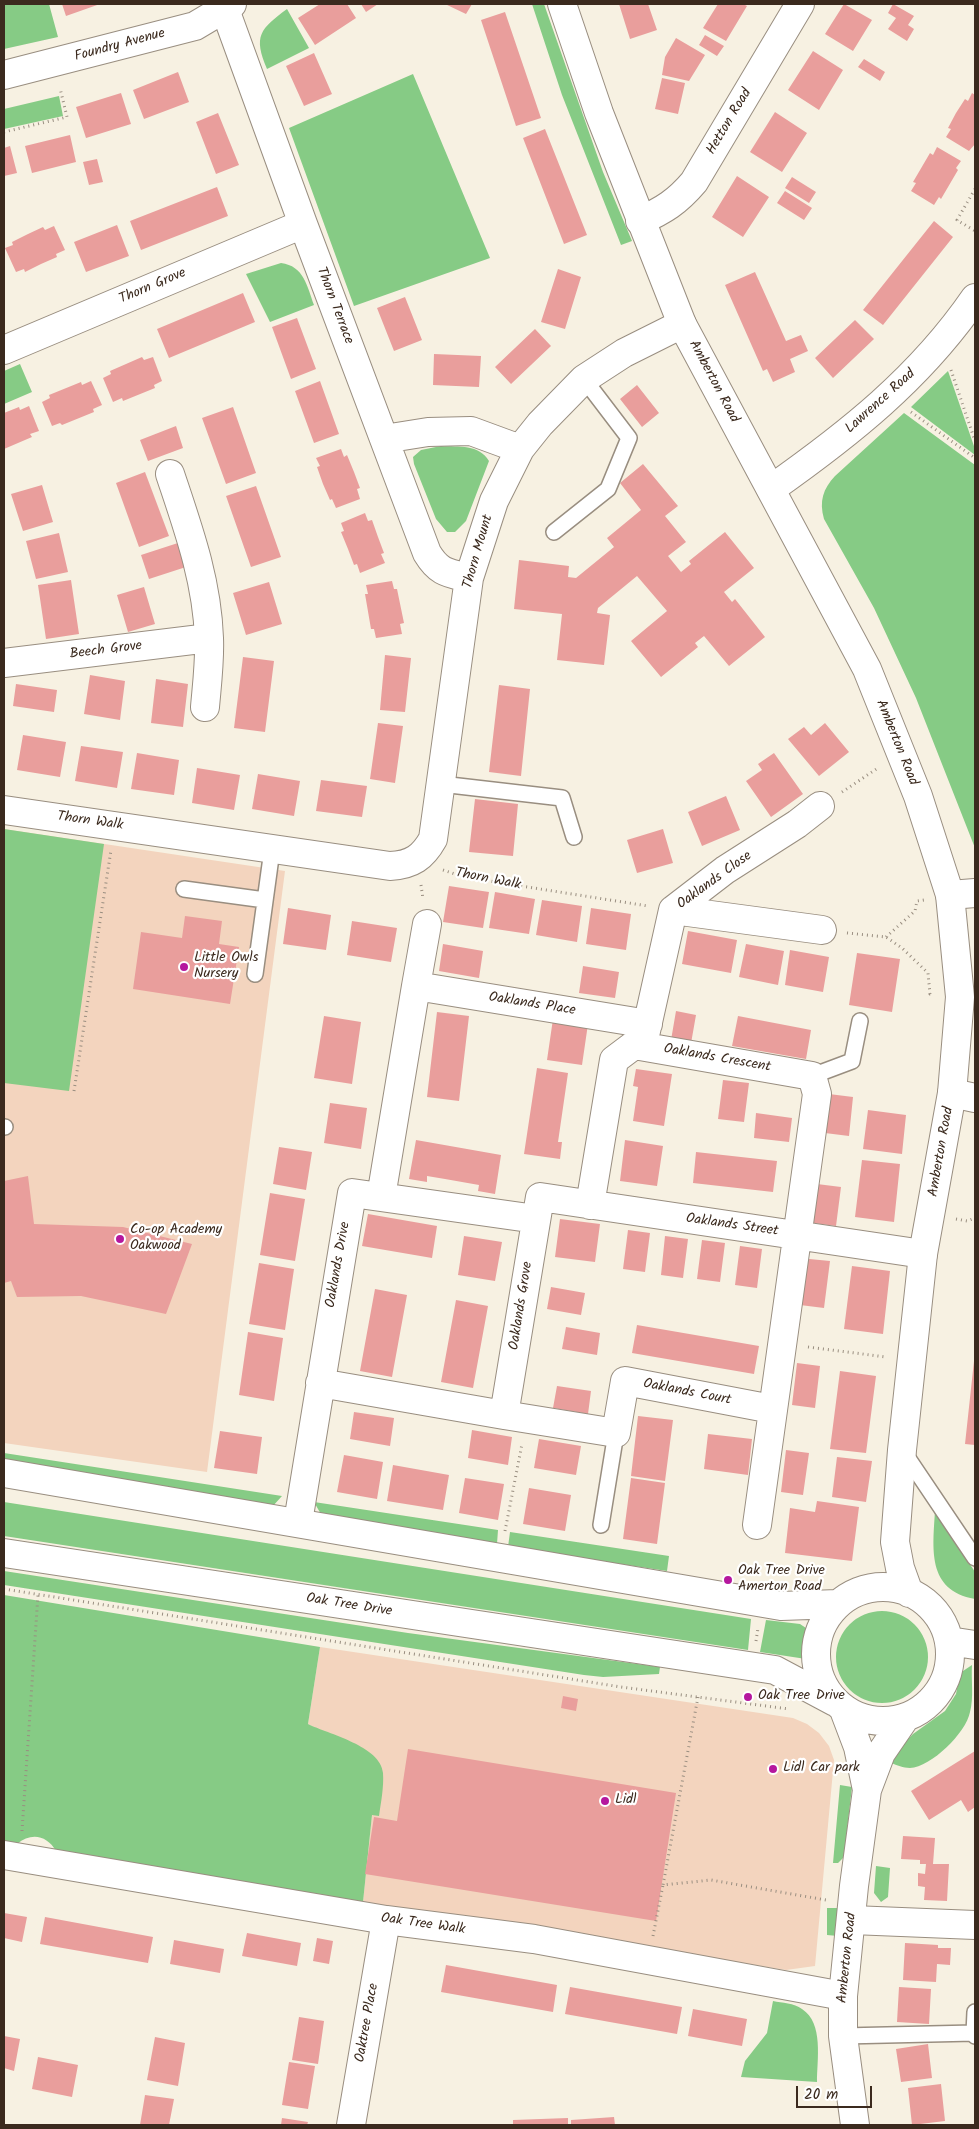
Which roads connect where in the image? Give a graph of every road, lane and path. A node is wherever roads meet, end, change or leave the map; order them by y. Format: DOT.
graph roads {
  1 [pos="562,4"];
  2 [pos="800,4"];
  3 [pos="227,5"];
  4 [pos="54,63"];
  5 [pos="4,75"];
  6 [pos="4,132"];
  7 [pos="975,189"];
  8 [pos="640,221"];
  9 [pos="303,224"];
  10 [pos="975,231"];
  11 [pos="975,298"];
  12 [pos="682,324"];
  13 [pos="4,350"];
  14 [pos="933,352"];
  15 [pos="584,380"];
  16 [pos="890,397"];
  17 [pos="384,439"];
  18 [pos="975,441"];
  19 [pos="520,449"];
  20 [pos="975,458"];
  21 [pos="170,474"];
  22 [pos="771,489"];
  23 [pos="554,532"];
  24 [pos="469,578"];
  25 [pos="209,638"];
  26 [pos="4,663"];
  27 [pos="205,707"];
  28 [pos="900,754"];
  29 [pos="441,784"];
  30 [pos="820,806"];
  31 [pos="4,810"];
  32 [pos="114,825"];
  33 [pos="574,838"];
  34 [pos="272,850"];
  35 [pos="417,860"];
  36 [pos="184,889"];
  37 [pos="962,894"];
  38 [pos="265,900"];
  39 [pos="674,910"];
  40 [pos="427,924"];
  41 [pos="822,930"];
  42 [pos="886,937"];
  43 [pos="256,974"];
  44 [pos="416,986"];
  45 [pos="960,997"];
  46 [pos="860,1020"];
  47 [pos="645,1035"];
  48 [pos="812,1076"];
  49 [pos="74,1091"];
  50 [pos="964,1095"];
  51 [pos="381,1197"];
  52 [pos="590,1205"];
  53 [pos="538,1208"];
  54 [pos="796,1235"];
  55 [pos="923,1254"];
  56 [pos="781,1343"];
  57 [pos="912,1361"];
  58 [pos="320,1383"];
  59 [pos="772,1409"];
  60 [pos="515,1417"];
  61 [pos="616,1433"];
  62 [pos="902,1450"];
  63 [pos="4,1474"];
  64 [pos="298,1522"];
  65 [pos="757,1525"];
  66 [pos="601,1526"];
  67 [pos="895,1542"];
  68 [pos="4,1553"];
  69 [pos="500,1557"];
  70 [pos="975,1558"];
  71 [pos="4,1589"];
  72 [pos="909,1593"];
  73 [pos="38,1595"];
  74 [pos="848,1598"];
  75 [pos="762,1602"];
  76 [pos="949,1641"];
  77 [pos="975,1645"];
  78 [pos="752,1666"];
  79 [pos="698,1697"];
  80 [pos="840,1706"];
  81 [pos="791,1709"];
  82 [pos="905,1718"];
  83 [pos="866,1790"];
  84 [pos="4,1854"];
  85 [pos="35,1860"];
  86 [pos="663,1885"];
  87 [pos="852,1912"];
  88 [pos="386,1920"];
  89 [pos="975,1925"];
  90 [pos="652,1939"];
  91 [pos="843,1996"];
  92 [pos="975,2012"];
  93 [pos="975,2035"];
  94 [pos="843,2036"];
  95 [pos="351,2125"];
  96 [pos="855,2125"];
  1 -- 8 [label="street, Amberton Road"];
  2 -- 8 [label="street, Hetton Road"];
  3 -- 4 [label="street, Foundry Avenue"];
  3 -- 9 [label="street, Thorn Terrace"];
  4 -- 5 [label="street, Foundry Avenue"];
  4 -- 6 [label="path"];
  7 -- 10 [label="path"];
  8 -- 12 [label="street, Amberton Road"];
  9 -- 13 [label="street, Thorn Grove"];
  9 -- 17 [label="street, Thorn Terrace"];
  11 -- 14 [label="street, Lawrence Road"];
  12 -- 15 [label="street, Thorn Mount"];
  12 -- 22 [label="street, Amberton Road"];
  14 -- 16 [label="street, Lawrence Road"];
  14 -- 18 [label="path"];
  15 -- 19 [label="street, Thorn Mount"];
  15 -- 23 [label="lane"];
  16 -- 20 [label="path"];
  16 -- 22 [label="street, Lawrence Road"];
  17 -- 19 [label="street"];
  17 -- 24 [label="street, Thorn Terrace"];
  19 -- 24 [label="street, Thorn Mount"];
  21 -- 25 [label="street"];
  22 -- 28 [label="street, Amberton Road"];
  24 -- 29 [label="street, Thorn Mount"];
  25 -- 26 [label="street, Beech Grove"];
  25 -- 27 [label="street"];
  28 -- 30 [label="path"];
  28 -- 37 [label="street, Amberton Road"];
  29 -- 33 [label="lane"];
  29 -- 35 [label="street, Thorn Mount"];
  30 -- 39 [label="street, Oaklands Close"];
  31 -- 32 [label="street, Thorn Walk"];
  32 -- 34 [label="street, Thorn Walk"];
  32 -- 49 [label="path"];
  34 -- 35 [label="street, Thorn Walk"];
  34 -- 38 [label="lane"];
  35 -- 39 [label="path, Thorn Walk"];
  35 -- 40 [label="path"];
  36 -- 38 [label="lane"];
  37 -- 42 [label="path"];
  37 -- 45 [label="street, Amberton Road"];
  38 -- 43 [label="lane"];
  39 -- 41 [label="street"];
  39 -- 47 [label="street, Oaklands Close"];
  40 -- 44 [label="street"];
  41 -- 42 [label="path"];
  42 -- 45 [label="path"];
  44 -- 47 [label="street, Oaklands Place"];
  44 -- 51 [label="street"];
  45 -- 50 [label="street, Amberton Road"];
  46 -- 48 [label="lane"];
  47 -- 48 [label="street, Oaklands Crescent"];
  47 -- 52 [label="street"];
  48 -- 54 [label="street"];
  50 -- 55 [label="street, Amberton Road"];
  51 -- 53 [label="street, Oaklands Drive"];
  51 -- 58 [label="street, Oaklands Drive"];
  52 -- 53 [label="street, Oaklands Street"];
  52 -- 54 [label="street, Oaklands Street"];
  53 -- 60 [label="street, Oaklands Grove"];
  54 -- 55 [label="street, Oaklands Street"];
  54 -- 56 [label="street"];
  55 -- 57 [label="street, Amberton Road"];
  56 -- 57 [label="path"];
  56 -- 59 [label="street"];
  57 -- 62 [label="street, Amberton Road"];
  58 -- 60 [label="street"];
  58 -- 64 [label="street, Oaklands Drive"];
  59 -- 61 [label="street, Oaklands Court"];
  59 -- 65 [label="street"];
  60 -- 61 [label="street"];
  60 -- 69 [label="path"];
  61 -- 66 [label="lane"];
  62 -- 67 [label="street, Amberton Road"];
  62 -- 70 [label="lane"];
  63 -- 64 [label="street, Oak Tree Drive"];
  64 -- 69 [label="street, Oak Tree Drive"];
  67 -- 72 [label="street, Amberton Road"];
  67 -- 74 [label="street, Amberton Road"];
  68 -- 78 [label="street, Oak Tree Drive"];
  69 -- 75 [label="street, Oak Tree Drive"];
  71 -- 73 [label="path"];
  72 -- 74 [label="street, Oak Tree Drive"];
  72 -- 76 [label="street, Oak Tree Drive"];
  73 -- 79 [label="path"];
  73 -- 85 [label="path"];
  74 -- 75 [label="street, Oak Tree Drive"];
  74 -- 80 [label="street"];
  75 -- 78 [label="path"];
  76 -- 77 [label="street"];
  76 -- 82 [label="street, Oak Tree Drive"];
  78 -- 80 [label="street, Oak Tree Drive"];
  79 -- 81 [label="path"];
  79 -- 86 [label="path"];
  80 -- 82 [label="street, Oak Tree Drive"];
  80 -- 83 [label="street, Amberton Road"];
  82 -- 83 [label="street, Amberton Road"];
  83 -- 87 [label="street, Amberton Road"];
  84 -- 85 [label="street, Oak Tree Walk"];
  85 -- 88 [label="street, Oak Tree Walk"];
  86 -- 87 [label="path"];
  86 -- 90 [label="path"];
  87 -- 89 [label="street"];
  87 -- 91 [label="street, Amberton Road"];
  88 -- 91 [label="street, Oak Tree Walk"];
  88 -- 95 [label="street, Oaktree Place"];
  91 -- 94 [label="street, Amberton Road"];
  92 -- 93 [label="lane"];
  93 -- 94 [label="lane"];
  94 -- 96 [label="street, Amberton Road"];
}
